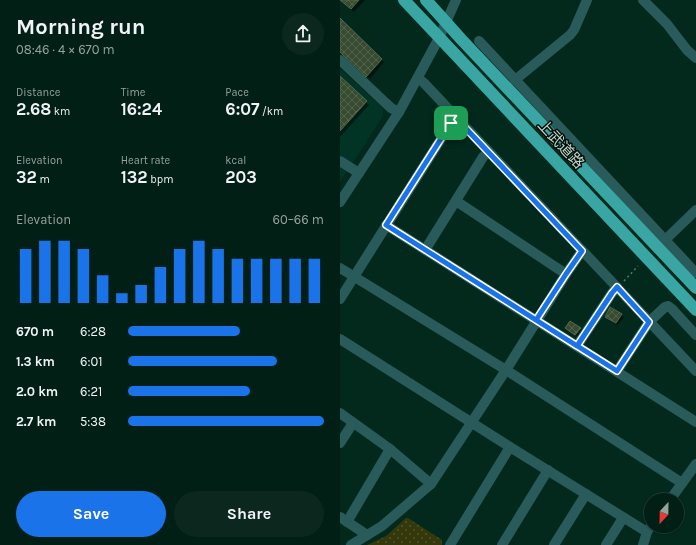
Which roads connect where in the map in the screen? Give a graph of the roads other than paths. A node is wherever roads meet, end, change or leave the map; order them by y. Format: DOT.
graph roads {
  1 [pos="404,0"];
  2 [pos="426,0"];
  3 [pos="456,0"];
  4 [pos="587,0"];
  5 [pos="643,0"];
  6 [pos="447,22"];
  7 [pos="439,38"];
  8 [pos="479,41"];
  9 [pos="696,58"];
  10 [pos="340,60"];
  11 [pos="418,78"];
  12 [pos="515,80"];
  13 [pos="399,112"];
  14 [pos="456,118"];
  15 [pos="488,152"];
  16 [pos="340,161"];
  17 [pos="359,173"];
  18 [pos="456,201"];
  19 [pos="340,202"];
  20 [pos="696,210"];
  21 [pos="386,225"];
  22 [pos="665,240"];
  23 [pos="425,250"];
  24 [pos="582,251"];
  25 [pos="340,268"];
  26 [pos="696,273"];
  27 [pos="566,274"];
  28 [pos="354,277"];
  29 [pos="619,285"];
  30 [pos="696,288"];
  31 [pos="340,299"];
  32 [pos="696,310"];
  33 [pos="536,320"];
  34 [pos="649,322"];
  35 [pos="696,335"];
  36 [pos="340,339"];
  37 [pos="577,346"];
  38 [pos="506,370"];
  39 [pos="617,371"];
  40 [pos="696,371"];
  41 [pos="340,413"];
  42 [pos="353,422"];
  43 [pos="472,422"];
  44 [pos="696,422"];
  45 [pos="340,443"];
  46 [pos="510,447"];
  47 [pos="390,449"];
  48 [pos="696,464"];
  49 [pos="548,470"];
  50 [pos="682,483"];
  51 [pos="432,484"];
  52 [pos="675,493"];
  53 [pos="586,494"];
  54 [pos="623,518"];
  55 [pos="343,520"];
  56 [pos="644,527"];
  57 [pos="648,533"];
  58 [pos="367,535"];
  59 [pos="351,545"];
  60 [pos="450,545"];
  61 [pos="502,545"];
  62 [pos="554,545"];
  63 [pos="606,545"];
  64 [pos="643,545"];
  1 -- 7 [label="highway, 上武道路"];
  2 -- 6 [label="highway, 上武道路"];
  3 -- 6 [label="street"];
  4 -- 12 [label="street"];
  5 -- 9 [label="street"];
  6 -- 7 [label="street"];
  6 -- 30 [label="highway, 上武道路"];
  7 -- 11 [label="street"];
  7 -- 32 [label="highway, 上武道路"];
  8 -- 12 [label="street"];
  10 -- 13 [label="street"];
  11 -- 13 [label="street"];
  11 -- 14 [label="street"];
  12 -- 22 [label="street"];
  13 -- 17 [label="street"];
  14 -- 15 [label="street"];
  14 -- 21 [label="street"];
  15 -- 18 [label="street"];
  15 -- 24 [label="street"];
  16 -- 17 [label="street"];
  17 -- 19 [label="street"];
  18 -- 23 [label="street"];
  18 -- 27 [label="street"];
  20 -- 22 [label="street"];
  21 -- 23 [label="street"];
  21 -- 28 [label="street"];
  22 -- 26 [label="street"];
  23 -- 33 [label="street"];
  24 -- 27 [label="street"];
  24 -- 29 [label="street"];
  25 -- 28 [label="street"];
  27 -- 33 [label="street"];
  28 -- 31 [label="street"];
  28 -- 38 [label="street"];
  29 -- 34 [label="street"];
  29 -- 37 [label="street"];
  33 -- 37 [label="street"];
  33 -- 38 [label="street"];
  34 -- 35 [label="street"];
  34 -- 39 [label="street"];
  34 -- 40 [label="street"];
  36 -- 43 [label="street"];
  37 -- 39 [label="street"];
  38 -- 43 [label="street"];
  38 -- 50 [label="street"];
  39 -- 44 [label="street"];
  41 -- 42 [label="street"];
  42 -- 45 [label="street"];
  42 -- 47 [label="street"];
  43 -- 46 [label="street"];
  43 -- 51 [label="street"];
  46 -- 49 [label="street"];
  46 -- 60 [label="street"];
  47 -- 51 [label="street"];
  47 -- 55 [label="street"];
  48 -- 50 [label="street"];
  49 -- 53 [label="street"];
  49 -- 61 [label="street"];
  50 -- 52 [label="street"];
  51 -- 58 [label="street"];
  53 -- 54 [label="street"];
  53 -- 62 [label="street"];
  54 -- 56 [label="street"];
  54 -- 63 [label="street"];
  55 -- 58 [label="street"];
  57 -- 64 [label="street"];
  58 -- 59 [label="street"];
}
